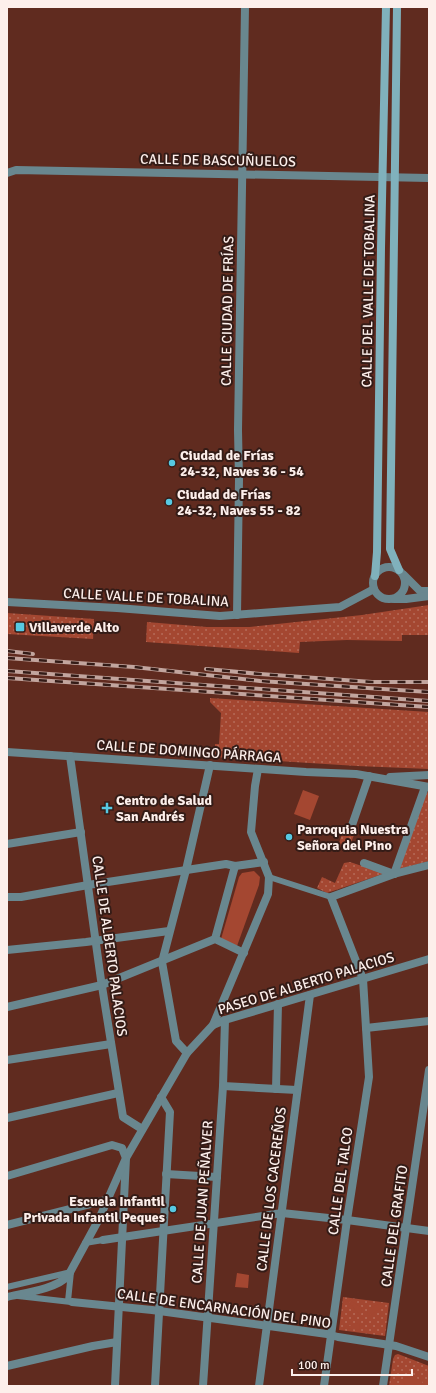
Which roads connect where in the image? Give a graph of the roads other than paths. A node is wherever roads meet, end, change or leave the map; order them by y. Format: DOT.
graph roads {
  1 [pos="245,7"];
  2 [pos="386,7"];
  3 [pos="397,7"];
  4 [pos="7,173"];
  5 [pos="243,174"];
  6 [pos="383,176"];
  7 [pos="395,177"];
  8 [pos="429,178"];
  9 [pos="401,572"];
  10 [pos="374,576"];
  11 [pos="374,589"];
  12 [pos="429,591"];
  13 [pos="429,596"];
  14 [pos="394,599"];
  15 [pos="7,602"];
  16 [pos="237,615"];
  17 [pos="7,752"];
  18 [pos="70,756"];
  19 [pos="210,765"];
  20 [pos="258,769"];
  21 [pos="369,776"];
  22 [pos="429,776"];
  23 [pos="427,787"];
  24 [pos="350,830"];
  25 [pos="81,832"];
  26 [pos="7,844"];
  27 [pos="264,862"];
  28 [pos="364,863"];
  29 [pos="429,865"];
  30 [pos="235,866"];
  31 [pos="186,870"];
  32 [pos="394,874"];
  33 [pos="269,877"];
  34 [pos="88,885"];
  35 [pos="7,897"];
  36 [pos="331,897"];
  37 [pos="169,931"];
  38 [pos="214,939"];
  39 [pos="96,940"];
  40 [pos="7,950"];
  41 [pos="244,953"];
  42 [pos="429,959"];
  43 [pos="162,962"];
  44 [pos="363,979"];
  45 [pos="102,985"];
  46 [pos="310,995"];
  47 [pos="278,1004"];
  48 [pos="7,1007"];
  49 [pos="225,1020"];
  50 [pos="429,1021"];
  51 [pos="213,1025"];
  52 [pos="366,1028"];
  53 [pos="111,1044"];
  54 [pos="187,1053"];
  55 [pos="7,1060"];
  56 [pos="429,1070"];
  57 [pos="223,1086"];
  58 [pos="276,1089"];
  59 [pos="297,1090"];
  60 [pos="118,1093"];
  61 [pos="161,1097"];
  62 [pos="7,1118"];
  63 [pos="142,1129"];
  64 [pos="126,1158"];
  65 [pos="166,1174"];
  66 [pos="7,1176"];
  67 [pos="217,1176"];
  68 [pos="106,1200"];
  69 [pos="282,1213"];
  70 [pos="347,1220"];
  71 [pos="214,1224"];
  72 [pos="7,1225"];
  73 [pos="407,1229"];
  74 [pos="164,1231"];
  75 [pos="429,1232"];
  76 [pos="123,1237"];
  77 [pos="103,1240"];
  78 [pos="85,1243"];
  79 [pos="71,1272"];
  80 [pos="7,1287"];
  81 [pos="10,1297"];
  82 [pos="70,1301"];
  83 [pos="119,1306"];
  84 [pos="159,1311"];
  85 [pos="208,1318"];
  86 [pos="267,1326"];
  87 [pos="331,1335"];
  88 [pos="117,1342"];
  89 [pos="389,1345"];
  90 [pos="429,1357"];
  91 [pos="7,1366"];
  92 [pos="115,1386"];
  93 [pos="155,1386"];
  94 [pos="203,1386"];
  95 [pos="259,1386"];
  96 [pos="324,1386"];
  97 [pos="383,1386"];
  1 -- 5 [label="street, CALLE CIUDAD DE FRÍAS"];
  2 -- 6 [label="main road, CALLE DEL VALLE DE TOBALINA"];
  3 -- 7 [label="main road, CALLE DEL VALLE DE TOBALINA"];
  4 -- 5 [label="street, CALLE DE BASCUÑUELOS"];
  5 -- 6 [label="street, CALLE DE BASCUÑUELOS"];
  5 -- 16 [label="street, CALLE CIUDAD DE FRÍAS"];
  6 -- 7 [label="street, CALLE DE BASCUÑUELOS"];
  6 -- 10 [label="main road, CALLE DEL VALLE DE TOBALINA"];
  7 -- 8 [label="street, CALLE DE BASCUÑUELOS"];
  7 -- 9 [label="main road, CALLE DEL VALLE DE TOBALINA"];
  9 -- 10 [label="street"];
  9 -- 12 [label="street"];
  9 -- 14 [label="street"];
  10 -- 11 [label="street"];
  11 -- 14 [label="street"];
  11 -- 16 [label="street, CALLE VALLE DE TOBALINA"];
  13 -- 14 [label="street"];
  15 -- 16 [label="street, CALLE VALLE DE TOBALINA"];
  17 -- 18 [label="street, CALLE DE DOMINGO PÁRRAGA"];
  18 -- 19 [label="street, CALLE DE DOMINGO PÁRRAGA"];
  18 -- 25 [label="street, CALLE DE ALBERTO PALACIOS"];
  19 -- 20 [label="street, CALLE DE DOMINGO PÁRRAGA"];
  19 -- 31 [label="street"];
  20 -- 21 [label="street, CALLE DE DOMINGO PÁRRAGA"];
  20 -- 27 [label="street"];
  21 -- 22 [label="street, CALLE DE DOMINGO PÁRRAGA"];
  21 -- 23 [label="street, CALLE DE DOMINGO PÁRRAGA"];
  21 -- 24 [label="street"];
  23 -- 32 [label="street"];
  25 -- 26 [label="street"];
  25 -- 34 [label="street, CALLE DE ALBERTO PALACIOS"];
  27 -- 30 [label="street"];
  27 -- 33 [label="street"];
  28 -- 32 [label="street"];
  29 -- 32 [label="street"];
  30 -- 31 [label="street"];
  30 -- 38 [label="street"];
  31 -- 34 [label="street"];
  31 -- 37 [label="street"];
  32 -- 36 [label="street"];
  33 -- 36 [label="street"];
  33 -- 41 [label="street"];
  34 -- 35 [label="street"];
  34 -- 39 [label="street, CALLE DE ALBERTO PALACIOS"];
  36 -- 44 [label="street, CALLE DEL TALCO"];
  37 -- 39 [label="street"];
  37 -- 43 [label="street"];
  38 -- 41 [label="street"];
  38 -- 43 [label="street"];
  39 -- 40 [label="street"];
  39 -- 45 [label="street, CALLE DE ALBERTO PALACIOS"];
  41 -- 51 [label="street"];
  42 -- 44 [label="street, PASEO DE ALBERTO PALACIOS"];
  43 -- 45 [label="street"];
  43 -- 54 [label="street"];
  44 -- 46 [label="street, PASEO DE ALBERTO PALACIOS"];
  44 -- 52 [label="street, CALLE DEL TALCO"];
  45 -- 48 [label="street"];
  45 -- 53 [label="street, CALLE DE ALBERTO PALACIOS"];
  46 -- 47 [label="street, PASEO DE ALBERTO PALACIOS"];
  46 -- 59 [label="street, CALLE DE LOS CACEREÑOS"];
  47 -- 49 [label="street, PASEO DE ALBERTO PALACIOS"];
  47 -- 58 [label="street"];
  49 -- 51 [label="street, PASEO DE ALBERTO PALACIOS"];
  49 -- 57 [label="street, CALLE DE JUAN PEÑALVER"];
  50 -- 52 [label="street"];
  51 -- 54 [label="street, PASEO DE ALBERTO PALACIOS"];
  52 -- 70 [label="street, CALLE DEL TALCO"];
  53 -- 55 [label="street"];
  53 -- 60 [label="street, CALLE DE ALBERTO PALACIOS"];
  54 -- 61 [label="street, PASEO DE ALBERTO PALACIOS"];
  56 -- 73 [label="street, CALLE DEL GRAFITO"];
  57 -- 58 [label="street"];
  57 -- 67 [label="street, CALLE DE JUAN PEÑALVER"];
  58 -- 59 [label="street"];
  59 -- 69 [label="street, CALLE DE LOS CACEREÑOS"];
  60 -- 62 [label="street"];
  60 -- 63 [label="street, CALLE DE ALBERTO PALACIOS"];
  61 -- 63 [label="street, PASEO DE ALBERTO PALACIOS"];
  61 -- 65 [label="street"];
  63 -- 64 [label="street, PASEO DE ALBERTO PALACIOS"];
  64 -- 66 [label="street"];
  64 -- 68 [label="street, PASEO DE ALBERTO PALACIOS"];
  64 -- 76 [label="street"];
  65 -- 67 [label="street"];
  65 -- 74 [label="street"];
  67 -- 71 [label="street, CALLE DE JUAN PEÑALVER"];
  68 -- 72 [label="street"];
  68 -- 78 [label="street, PASEO DE ALBERTO PALACIOS"];
  69 -- 70 [label="street"];
  69 -- 71 [label="street"];
  69 -- 86 [label="street, CALLE DE LOS CACEREÑOS"];
  70 -- 73 [label="street"];
  70 -- 87 [label="street, CALLE DEL TALCO"];
  71 -- 74 [label="street"];
  71 -- 85 [label="street, CALLE DE JUAN PEÑALVER"];
  73 -- 75 [label="street"];
  73 -- 89 [label="street, CALLE DEL GRAFITO"];
  74 -- 76 [label="street"];
  74 -- 84 [label="street"];
  76 -- 77 [label="street"];
  76 -- 83 [label="street"];
  77 -- 78 [label="street"];
  78 -- 79 [label="street, PASEO DE ALBERTO PALACIOS"];
  79 -- 80 [label="street"];
  79 -- 81 [label="street, PASEO DE ALBERTO PALACIOS"];
  79 -- 82 [label="street"];
  81 -- 82 [label="street, CALLE DE ENCARNACIÓN DEL PINO"];
  82 -- 83 [label="street, CALLE DE ENCARNACIÓN DEL PINO"];
  83 -- 84 [label="street, CALLE DE ENCARNACIÓN DEL PINO"];
  83 -- 88 [label="street"];
  84 -- 85 [label="street, CALLE DE ENCARNACIÓN DEL PINO"];
  84 -- 93 [label="street"];
  85 -- 86 [label="street, CALLE DE ENCARNACIÓN DEL PINO"];
  85 -- 94 [label="street, CALLE DE JUAN PEÑALVER"];
  86 -- 87 [label="street, CALLE DE ENCARNACIÓN DEL PINO"];
  86 -- 95 [label="street, CALLE DE LOS CACEREÑOS"];
  87 -- 89 [label="street, CALLE DE ENCARNACIÓN DEL PINO"];
  87 -- 96 [label="street, CALLE DEL TALCO"];
  88 -- 91 [label="street"];
  88 -- 92 [label="street"];
  89 -- 90 [label="street, CALLE DE ENCARNACIÓN DEL PINO"];
  89 -- 97 [label="street, CALLE DEL GRAFITO"];
}
